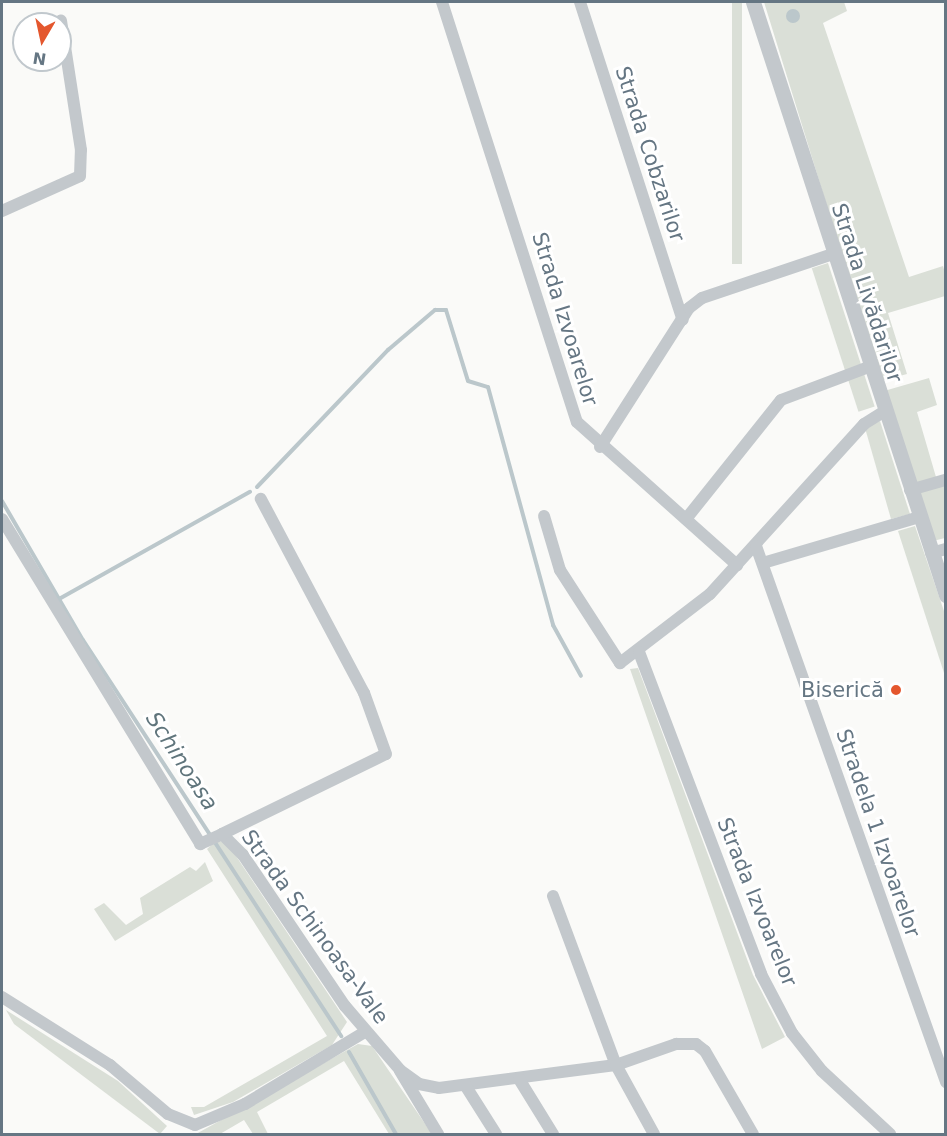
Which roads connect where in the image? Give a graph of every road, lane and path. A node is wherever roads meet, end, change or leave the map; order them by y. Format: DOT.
graph roads {
  1 [pos="442,2"];
  2 [pos="580,2"];
  3 [pos="753,2"];
  4 [pos="69,72"];
  5 [pos="2,211"];
  6 [pos="833,254"];
  7 [pos="683,320"];
  8 [pos="869,367"];
  9 [pos="883,412"];
  10 [pos="600,447"];
  11 [pos="945,480"];
  12 [pos="910,490"];
  13 [pos="261,499"];
  14 [pos="544,516"];
  15 [pos="919,517"];
  16 [pos="2,519"];
  17 [pos="686,519"];
  18 [pos="756,546"];
  19 [pos="938,551"];
  20 [pos="763,563"];
  21 [pos="737,565"];
  22 [pos="945,595"];
  23 [pos="639,652"];
  24 [pos="218,836"];
  25 [pos="553,896"];
  26 [pos="2,997"];
  27 [pos="365,1032"];
  28 [pos="616,1065"];
  29 [pos="400,1070"];
  30 [pos="519,1078"];
  31 [pos="945,1082"];
  32 [pos="465,1085"];
  33 [pos="438,1134"];
  34 [pos="496,1134"];
  35 [pos="554,1134"];
  36 [pos="654,1134"];
  37 [pos="753,1134"];
  38 [pos="890,1134"];
  1 -- 10 [label="street, Strada Izvoarelor"];
  2 -- 7 [label="street, Strada Cobzarilor"];
  3 -- 6 [label="street, Strada Livădarilor"];
  4 -- 5 [label="street"];
  6 -- 7 [label="street"];
  6 -- 8 [label="street, Strada Livădarilor"];
  7 -- 10 [label="street"];
  8 -- 9 [label="street, Strada Livădarilor"];
  8 -- 17 [label="street"];
  9 -- 12 [label="street, Strada Livădarilor"];
  9 -- 18 [label="street"];
  10 -- 17 [label="street, Strada Izvoarelor"];
  11 -- 12 [label="street"];
  12 -- 15 [label="street, Strada Livădarilor"];
  13 -- 24 [label="street, Strada Schinoasa-Vale"];
  14 -- 23 [label="street"];
  15 -- 19 [label="street, Strada Livădarilor"];
  15 -- 20 [label="street"];
  16 -- 24 [label="street, Strada Schinoasa-Vale"];
  17 -- 21 [label="street, Strada Izvoarelor"];
  18 -- 20 [label="street, Stradela 1 Izvoarelor"];
  18 -- 21 [label="street"];
  19 -- 22 [label="street, Strada Livădarilor"];
  20 -- 31 [label="street, Stradela 1 Izvoarelor"];
  21 -- 23 [label="street"];
  23 -- 38 [label="street, Strada Izvoarelor"];
  24 -- 27 [label="street, Strada Schinoasa-Vale"];
  25 -- 28 [label="street"];
  26 -- 27 [label="street"];
  27 -- 29 [label="street, Strada Schinoasa-Vale"];
  28 -- 30 [label="street, Strada Schinoasa-Vale"];
  28 -- 36 [label="street"];
  28 -- 37 [label="street, Strada Schinoasa-Vale"];
  29 -- 32 [label="street, Strada Schinoasa-Vale"];
  29 -- 33 [label="street, Strada Schinoasa-Vale"];
  30 -- 32 [label="street, Strada Schinoasa-Vale"];
  30 -- 35 [label="street"];
  32 -- 34 [label="street"];
}
